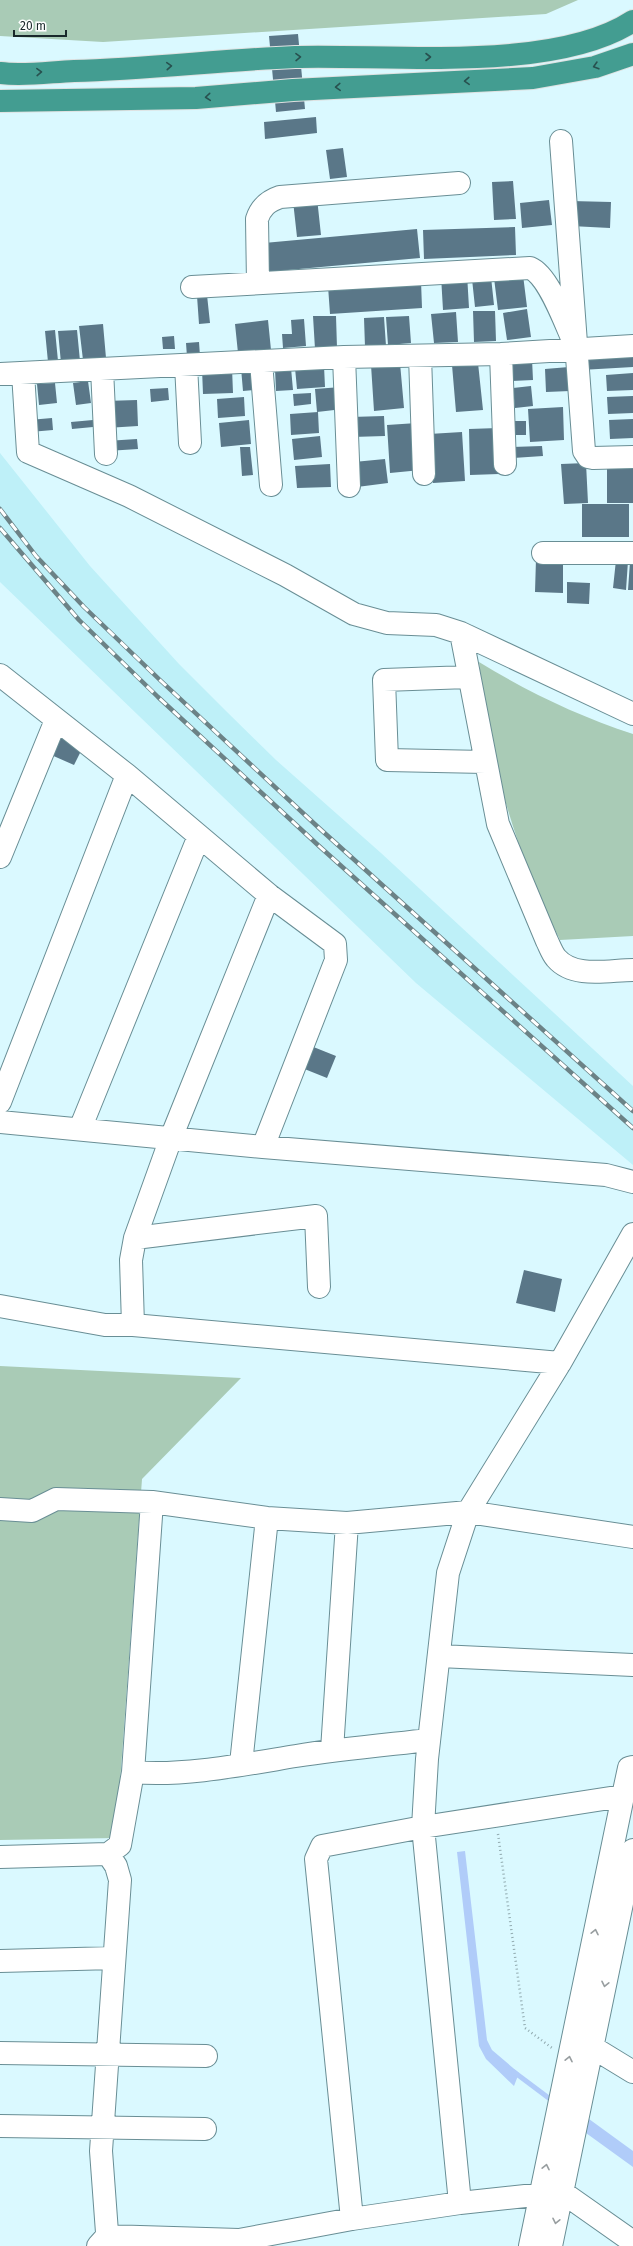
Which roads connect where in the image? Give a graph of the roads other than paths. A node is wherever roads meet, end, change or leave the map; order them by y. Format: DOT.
graph roads {
  1 [pos="633,21"];
  2 [pos="633,54"];
  3 [pos="0,73"];
  4 [pos="0,101"];
  5 [pos="561,141"];
  6 [pos="459,183"];
  7 [pos="258,283"];
  8 [pos="192,287"];
  9 [pos="633,346"];
  10 [pos="577,349"];
  11 [pos="501,354"];
  12 [pos="420,356"];
  13 [pos="344,358"];
  14 [pos="261,362"];
  15 [pos="186,365"];
  16 [pos="102,369"];
  17 [pos="23,373"];
  18 [pos="0,374"];
  19 [pos="190,443"];
  20 [pos="106,454"];
  21 [pos="633,457"];
  22 [pos="506,464"];
  23 [pos="424,474"];
  24 [pos="271,485"];
  25 [pos="349,486"];
  26 [pos="543,552"];
  27 [pos="633,553"];
  28 [pos="461,633"];
  29 [pos="0,675"];
  30 [pos="468,678"];
  31 [pos="633,714"];
  32 [pos="56,720"];
  33 [pos="485,762"];
  34 [pos="127,775"];
  35 [pos="199,836"];
  36 [pos="0,857"];
  37 [pos="269,895"];
  38 [pos="633,970"];
  39 [pos="0,1102"];
  40 [pos="0,1122"];
  41 [pos="80,1130"];
  42 [pos="171,1138"];
  43 [pos="263,1147"];
  44 [pos="633,1182"];
  45 [pos="633,1234"];
  46 [pos="135,1238"];
  47 [pos="319,1287"];
  48 [pos="0,1306"];
  49 [pos="133,1325"];
  50 [pos="560,1362"];
  51 [pos="152,1502"];
  52 [pos="0,1509"];
  53 [pos="468,1512"];
  54 [pos="267,1518"];
  55 [pos="347,1523"];
  56 [pos="633,1537"];
  57 [pos="439,1656"];
  58 [pos="633,1665"];
  59 [pos="429,1740"];
  60 [pos="332,1750"];
  61 [pos="241,1764"];
  62 [pos="133,1772"];
  63 [pos="629,1782"];
  64 [pos="423,1827"];
  65 [pos="633,1850"];
  66 [pos="108,1854"];
  67 [pos="0,1856"];
  68 [pos="114,1958"];
  69 [pos="0,1961"];
  70 [pos="592,2047"];
  71 [pos="0,2053"];
  72 [pos="108,2054"];
  73 [pos="206,2056"];
  74 [pos="633,2072"];
  75 [pos="0,2126"];
  76 [pos="102,2127"];
  77 [pos="205,2129"];
  78 [pos="562,2192"];
  79 [pos="540,2194"];
  80 [pos="460,2203"];
  81 [pos="352,2219"];
  82 [pos="633,2242"];
  83 [pos="105,2243"];
  84 [pos="221,2243"];
  85 [pos="530,2246"];
  86 [pos="551,2246"];
  3 -- 1 [label="highway, one-way"];
  2 -- 4 [label="highway, one-way"];
  5 -- 10 [label="street"];
  6 -- 7 [label="street"];
  7 -- 8 [label="street"];
  7 -- 10 [label="street"];
  9 -- 10 [label="street"];
  10 -- 11 [label="street"];
  10 -- 21 [label="street"];
  11 -- 12 [label="street"];
  11 -- 22 [label="street"];
  12 -- 13 [label="street"];
  12 -- 23 [label="street"];
  13 -- 14 [label="street"];
  13 -- 25 [label="street"];
  14 -- 15 [label="street"];
  14 -- 24 [label="street"];
  15 -- 16 [label="street"];
  15 -- 19 [label="street"];
  16 -- 17 [label="street"];
  16 -- 20 [label="street"];
  17 -- 18 [label="street"];
  17 -- 28 [label="street"];
  26 -- 27 [label="street"];
  28 -- 30 [label="street"];
  28 -- 31 [label="street"];
  29 -- 32 [label="street"];
  30 -- 33 [label="street"];
  30 -- 33 [label="street"];
  32 -- 34 [label="street"];
  32 -- 36 [label="street"];
  33 -- 38 [label="street"];
  34 -- 35 [label="street"];
  34 -- 39 [label="street"];
  35 -- 37 [label="street"];
  35 -- 41 [label="street"];
  37 -- 42 [label="street"];
  37 -- 43 [label="street"];
  40 -- 41 [label="street"];
  41 -- 42 [label="street"];
  42 -- 43 [label="street"];
  42 -- 46 [label="street"];
  43 -- 44 [label="street"];
  45 -- 50 [label="street"];
  46 -- 47 [label="street"];
  46 -- 49 [label="street"];
  48 -- 49 [label="street"];
  49 -- 50 [label="street"];
  50 -- 53 [label="street"];
  51 -- 52 [label="street"];
  51 -- 54 [label="street"];
  51 -- 62 [label="street"];
  53 -- 55 [label="street"];
  53 -- 56 [label="street"];
  53 -- 57 [label="street"];
  54 -- 55 [label="street"];
  54 -- 61 [label="street"];
  55 -- 60 [label="street"];
  57 -- 58 [label="street"];
  57 -- 59 [label="street"];
  59 -- 60 [label="street"];
  59 -- 64 [label="street"];
  60 -- 61 [label="street"];
  61 -- 62 [label="street"];
  62 -- 66 [label="street"];
  63 -- 64 [label="street"];
  79 -- 63 [label="street, one-way"];
  64 -- 80 [label="street"];
  64 -- 81 [label="street"];
  65 -- 70 [label="street, one-way"];
  66 -- 67 [label="street"];
  66 -- 68 [label="street"];
  68 -- 69 [label="street"];
  68 -- 72 [label="street"];
  70 -- 74 [label="street"];
  70 -- 78 [label="street"];
  71 -- 72 [label="street"];
  72 -- 73 [label="street"];
  72 -- 76 [label="street"];
  75 -- 76 [label="street"];
  76 -- 77 [label="street"];
  76 -- 83 [label="street"];
  78 -- 79 [label="street"];
  78 -- 82 [label="street"];
  78 -- 86 [label="street, one-way"];
  79 -- 80 [label="street"];
  79 -- 85 [label="street"];
  80 -- 81 [label="street"];
  81 -- 84 [label="street"];
  83 -- 84 [label="street"];
}
